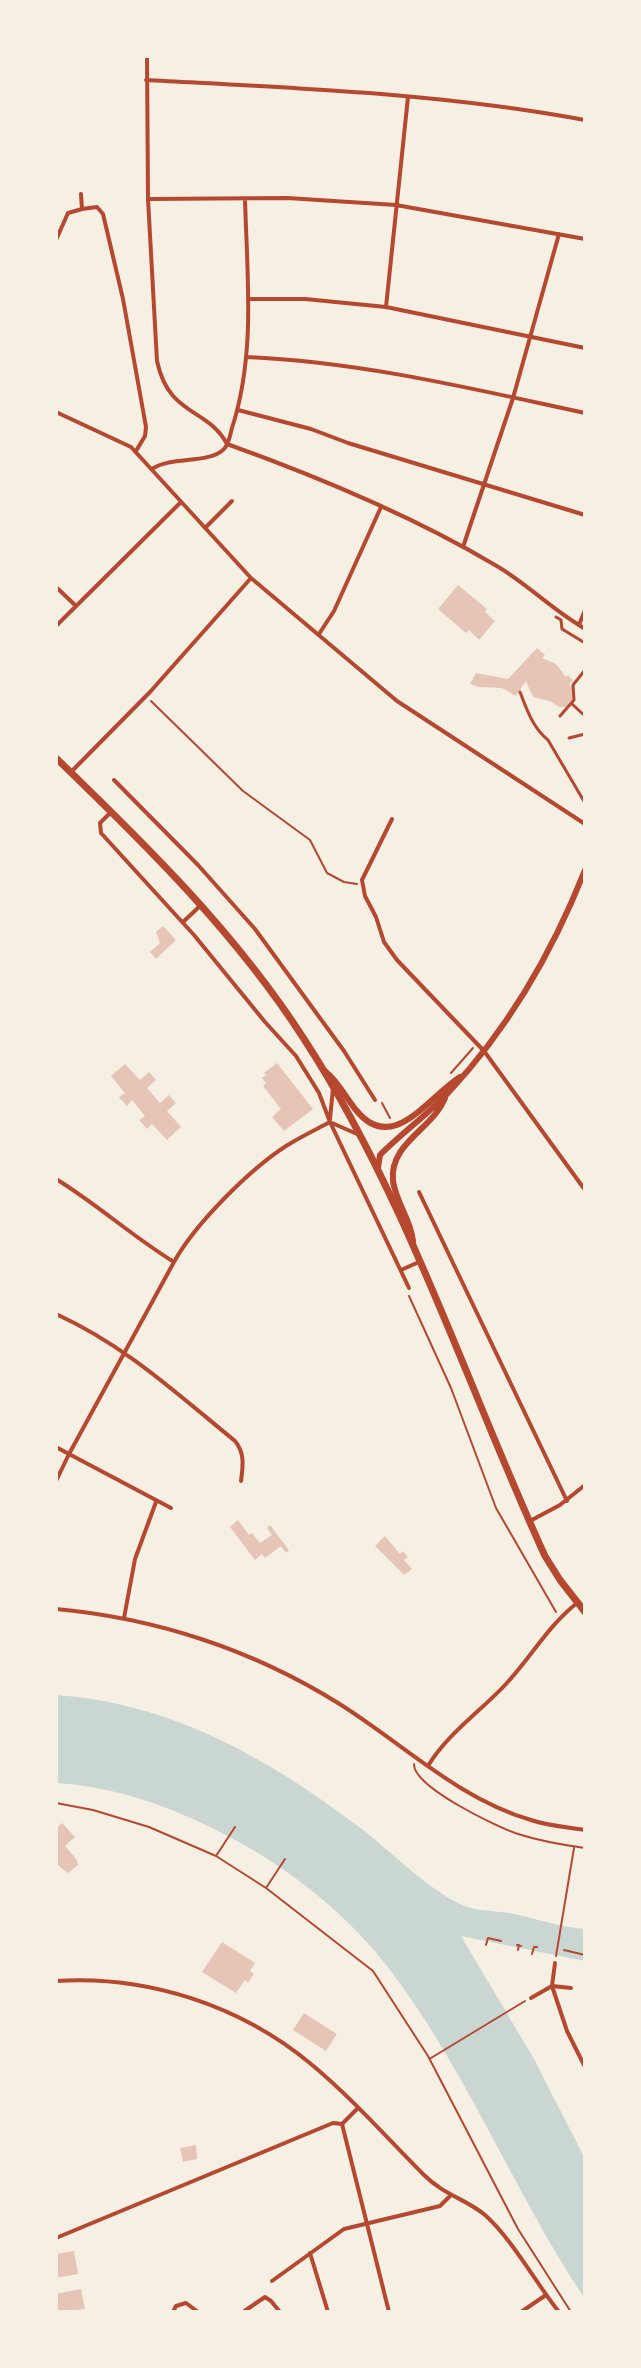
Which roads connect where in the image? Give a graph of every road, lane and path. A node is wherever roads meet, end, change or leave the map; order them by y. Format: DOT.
graph roads {
  1 [pos="147,56"];
  2 [pos="146,80"];
  3 [pos="408,97"];
  4 [pos="585,120"];
  5 [pos="81,194"];
  6 [pos="245,198"];
  7 [pos="148,199"];
  8 [pos="396,205"];
  9 [pos="82,209"];
  10 [pos="559,234"];
  11 [pos="585,239"];
  12 [pos="56,240"];
  13 [pos="248,299"];
  14 [pos="386,307"];
  15 [pos="531,336"];
  16 [pos="585,348"];
  17 [pos="247,357"];
  18 [pos="513,398"];
  19 [pos="238,410"];
  20 [pos="56,412"];
  21 [pos="585,413"];
  22 [pos="227,444"];
  23 [pos="136,451"];
  24 [pos="152,469"];
  25 [pos="485,486"];
  26 [pos="232,501"];
  27 [pos="181,502"];
  28 [pos="381,507"];
  29 [pos="585,515"];
  30 [pos="205,528"];
  31 [pos="463,547"];
  32 [pos="251,578"];
  33 [pos="56,587"];
  34 [pos="76,606"];
  35 [pos="585,610"];
  36 [pos="556,617"];
  37 [pos="579,625"];
  38 [pos="56,626"];
  39 [pos="585,629"];
  40 [pos="319,634"];
  41 [pos="585,643"];
  42 [pos="585,670"];
  43 [pos="585,683"];
  44 [pos="520,692"];
  45 [pos="585,695"];
  46 [pos="146,697"];
  47 [pos="572,704"];
  48 [pos="560,716"];
  49 [pos="585,716"];
  50 [pos="585,734"];
  51 [pos="569,738"];
  52 [pos="56,758"];
  53 [pos="71,772"];
  54 [pos="114,780"];
  55 [pos="585,803"];
  56 [pos="111,812"];
  57 [pos="392,819"];
  58 [pos="585,824"];
  59 [pos="585,870"];
  60 [pos="362,885"];
  61 [pos="201,904"];
  62 [pos="183,922"];
  63 [pos="484,1051"];
  64 [pos="323,1069"];
  65 [pos="466,1073"];
  66 [pos="331,1082"];
  67 [pos="446,1095"];
  68 [pos="377,1099"];
  69 [pos="330,1122"];
  70 [pos="394,1125"];
  71 [pos="360,1136"];
  72 [pos="387,1149"];
  73 [pos="380,1176"];
  74 [pos="56,1179"];
  75 [pos="585,1190"];
  76 [pos="419,1192"];
  77 [pos="413,1248"];
  78 [pos="174,1262"];
  79 [pos="419,1262"];
  80 [pos="401,1270"];
  81 [pos="408,1289"];
  82 [pos="56,1314"];
  83 [pos="126,1351"];
  84 [pos="56,1447"];
  85 [pos="69,1454"];
  86 [pos="56,1481"];
  87 [pos="241,1481"];
  88 [pos="585,1485"];
  89 [pos="156,1500"];
  90 [pos="567,1501"];
  91 [pos="171,1508"];
  92 [pos="529,1521"];
  93 [pos="577,1603"];
  94 [pos="56,1609"];
  95 [pos="585,1612"];
  96 [pos="124,1618"];
  97 [pos="560,1618"];
  98 [pos="415,1758"];
  99 [pos="428,1767"];
  100 [pos="56,1803"];
  101 [pos="235,1827"];
  102 [pos="585,1830"];
  103 [pos="574,1847"];
  104 [pos="585,1848"];
  105 [pos="216,1856"];
  106 [pos="285,1859"];
  107 [pos="266,1888"];
  108 [pos="501,1941"];
  109 [pos="486,1945"];
  110 [pos="519,1945"];
  111 [pos="537,1947"];
  112 [pos="552,1949"];
  113 [pos="518,1950"];
  114 [pos="532,1954"];
  115 [pos="585,1955"];
  116 [pos="555,1963"];
  117 [pos="56,1981"];
  118 [pos="552,1986"];
  119 [pos="571,1988"];
  120 [pos="531,1998"];
  121 [pos="430,2059"];
  122 [pos="585,2067"];
  123 [pos="358,2108"];
  124 [pos="342,2124"];
  125 [pos="450,2196"];
  126 [pos="366,2223"];
  127 [pos="56,2238"];
  128 [pos="310,2253"];
  129 [pos="272,2281"];
  130 [pos="546,2295"];
  131 [pos="173,2312"];
  132 [pos="198,2312"];
  133 [pos="243,2312"];
  134 [pos="280,2312"];
  135 [pos="328,2312"];
  136 [pos="389,2312"];
  137 [pos="521,2312"];
  138 [pos="559,2312"];
  139 [pos="571,2312"];
  1 -- 2 [label="street"];
  2 -- 3 [label="street"];
  2 -- 7 [label="street"];
  3 -- 4 [label="street"];
  3 -- 8 [label="street"];
  5 -- 9 [label="street"];
  6 -- 7 [label="street"];
  6 -- 8 [label="street"];
  6 -- 13 [label="street"];
  7 -- 22 [label="street"];
  8 -- 10 [label="street"];
  8 -- 14 [label="street"];
  9 -- 12 [label="street"];
  9 -- 23 [label="street"];
  10 -- 11 [label="street"];
  10 -- 15 [label="street"];
  13 -- 14 [label="street"];
  13 -- 17 [label="street"];
  14 -- 15 [label="street"];
  15 -- 16 [label="street"];
  15 -- 18 [label="street"];
  17 -- 18 [label="street"];
  17 -- 19 [label="street"];
  18 -- 21 [label="street"];
  18 -- 25 [label="street"];
  19 -- 22 [label="street"];
  19 -- 25 [label="street"];
  20 -- 23 [label="street"];
  22 -- 24 [label="street"];
  22 -- 28 [label="street"];
  23 -- 24 [label="street"];
  24 -- 27 [label="street"];
  25 -- 29 [label="street"];
  25 -- 31 [label="street"];
  26 -- 30 [label="street"];
  27 -- 30 [label="street"];
  27 -- 34 [label="street"];
  28 -- 31 [label="street"];
  28 -- 40 [label="street"];
  30 -- 32 [label="street"];
  31 -- 37 [label="street"];
  32 -- 40 [label="street"];
  32 -- 46 [label="street"];
  33 -- 34 [label="street"];
  34 -- 38 [label="street"];
  35 -- 37 [label="street"];
  36 -- 41 [label="street"];
  37 -- 39 [label="street"];
  40 -- 58 [label="street"];
  42 -- 47 [label="street"];
  43 -- 45 [label="street"];
  44 -- 55 [label="street"];
  46 -- 53 [label="street"];
  46 -- 60 [label="path"];
  47 -- 48 [label="street"];
  47 -- 49 [label="street"];
  50 -- 51 [label="street"];
  52 -- 53 [label="main road"];
  53 -- 56 [label="main road"];
  54 -- 68 [label="street"];
  56 -- 61 [label="main road"];
  56 -- 62 [label="street"];
  57 -- 60 [label="street"];
  59 -- 63 [label="street"];
  60 -- 63 [label="street"];
  61 -- 62 [label="street"];
  61 -- 64 [label="main road"];
  62 -- 69 [label="street"];
  63 -- 65 [label="street"];
  63 -- 75 [label="street"];
  64 -- 66 [label="main road"];
  64 -- 70 [label="street"];
  65 -- 67 [label="street"];
  65 -- 70 [label="street"];
  66 -- 69 [label="street"];
  66 -- 71 [label="main road"];
  66 -- 72 [label="street"];
  67 -- 72 [label="street"];
  67 -- 77 [label="street"];
  68 -- 70 [label="path"];
  69 -- 71 [label="street"];
  69 -- 78 [label="street"];
  69 -- 80 [label="street"];
  71 -- 73 [label="main road"];
  72 -- 73 [label="street"];
  73 -- 77 [label="main road"];
  74 -- 78 [label="street"];
  76 -- 90 [label="street"];
  77 -- 79 [label="main road"];
  78 -- 83 [label="street"];
  79 -- 80 [label="street"];
  79 -- 92 [label="main road"];
  80 -- 81 [label="street"];
  81 -- 97 [label="path"];
  82 -- 83 [label="street"];
  83 -- 85 [label="street"];
  83 -- 87 [label="street"];
  84 -- 85 [label="street"];
  85 -- 86 [label="street"];
  85 -- 89 [label="street"];
  88 -- 90 [label="street"];
  89 -- 91 [label="street"];
  89 -- 96 [label="street"];
  90 -- 92 [label="street"];
  92 -- 93 [label="main road"];
  93 -- 95 [label="main road"];
  93 -- 97 [label="street"];
  94 -- 96 [label="street"];
  96 -- 98 [label="street"];
  97 -- 99 [label="street"];
  98 -- 99 [label="street"];
  98 -- 103 [label="path"];
  99 -- 102 [label="street"];
  100 -- 105 [label="path"];
  101 -- 105 [label="path"];
  103 -- 104 [label="path"];
  103 -- 116 [label="path"];
  105 -- 107 [label="path"];
  106 -- 107 [label="path"];
  107 -- 121 [label="path"];
  108 -- 109 [label="path"];
  110 -- 113 [label="path"];
  111 -- 114 [label="path"];
  112 -- 115 [label="path"];
  116 -- 118 [label="street"];
  117 -- 123 [label="street"];
  118 -- 119 [label="street"];
  118 -- 120 [label="street"];
  118 -- 122 [label="street"];
  120 -- 121 [label="path"];
  121 -- 139 [label="path"];
  123 -- 124 [label="street"];
  123 -- 125 [label="street"];
  124 -- 126 [label="street"];
  124 -- 127 [label="street"];
  125 -- 126 [label="street"];
  125 -- 130 [label="street"];
  126 -- 128 [label="street"];
  126 -- 136 [label="street"];
  128 -- 129 [label="street"];
  128 -- 135 [label="street"];
  130 -- 137 [label="street"];
  130 -- 138 [label="street"];
  131 -- 132 [label="street"];
  133 -- 134 [label="street"];
}
